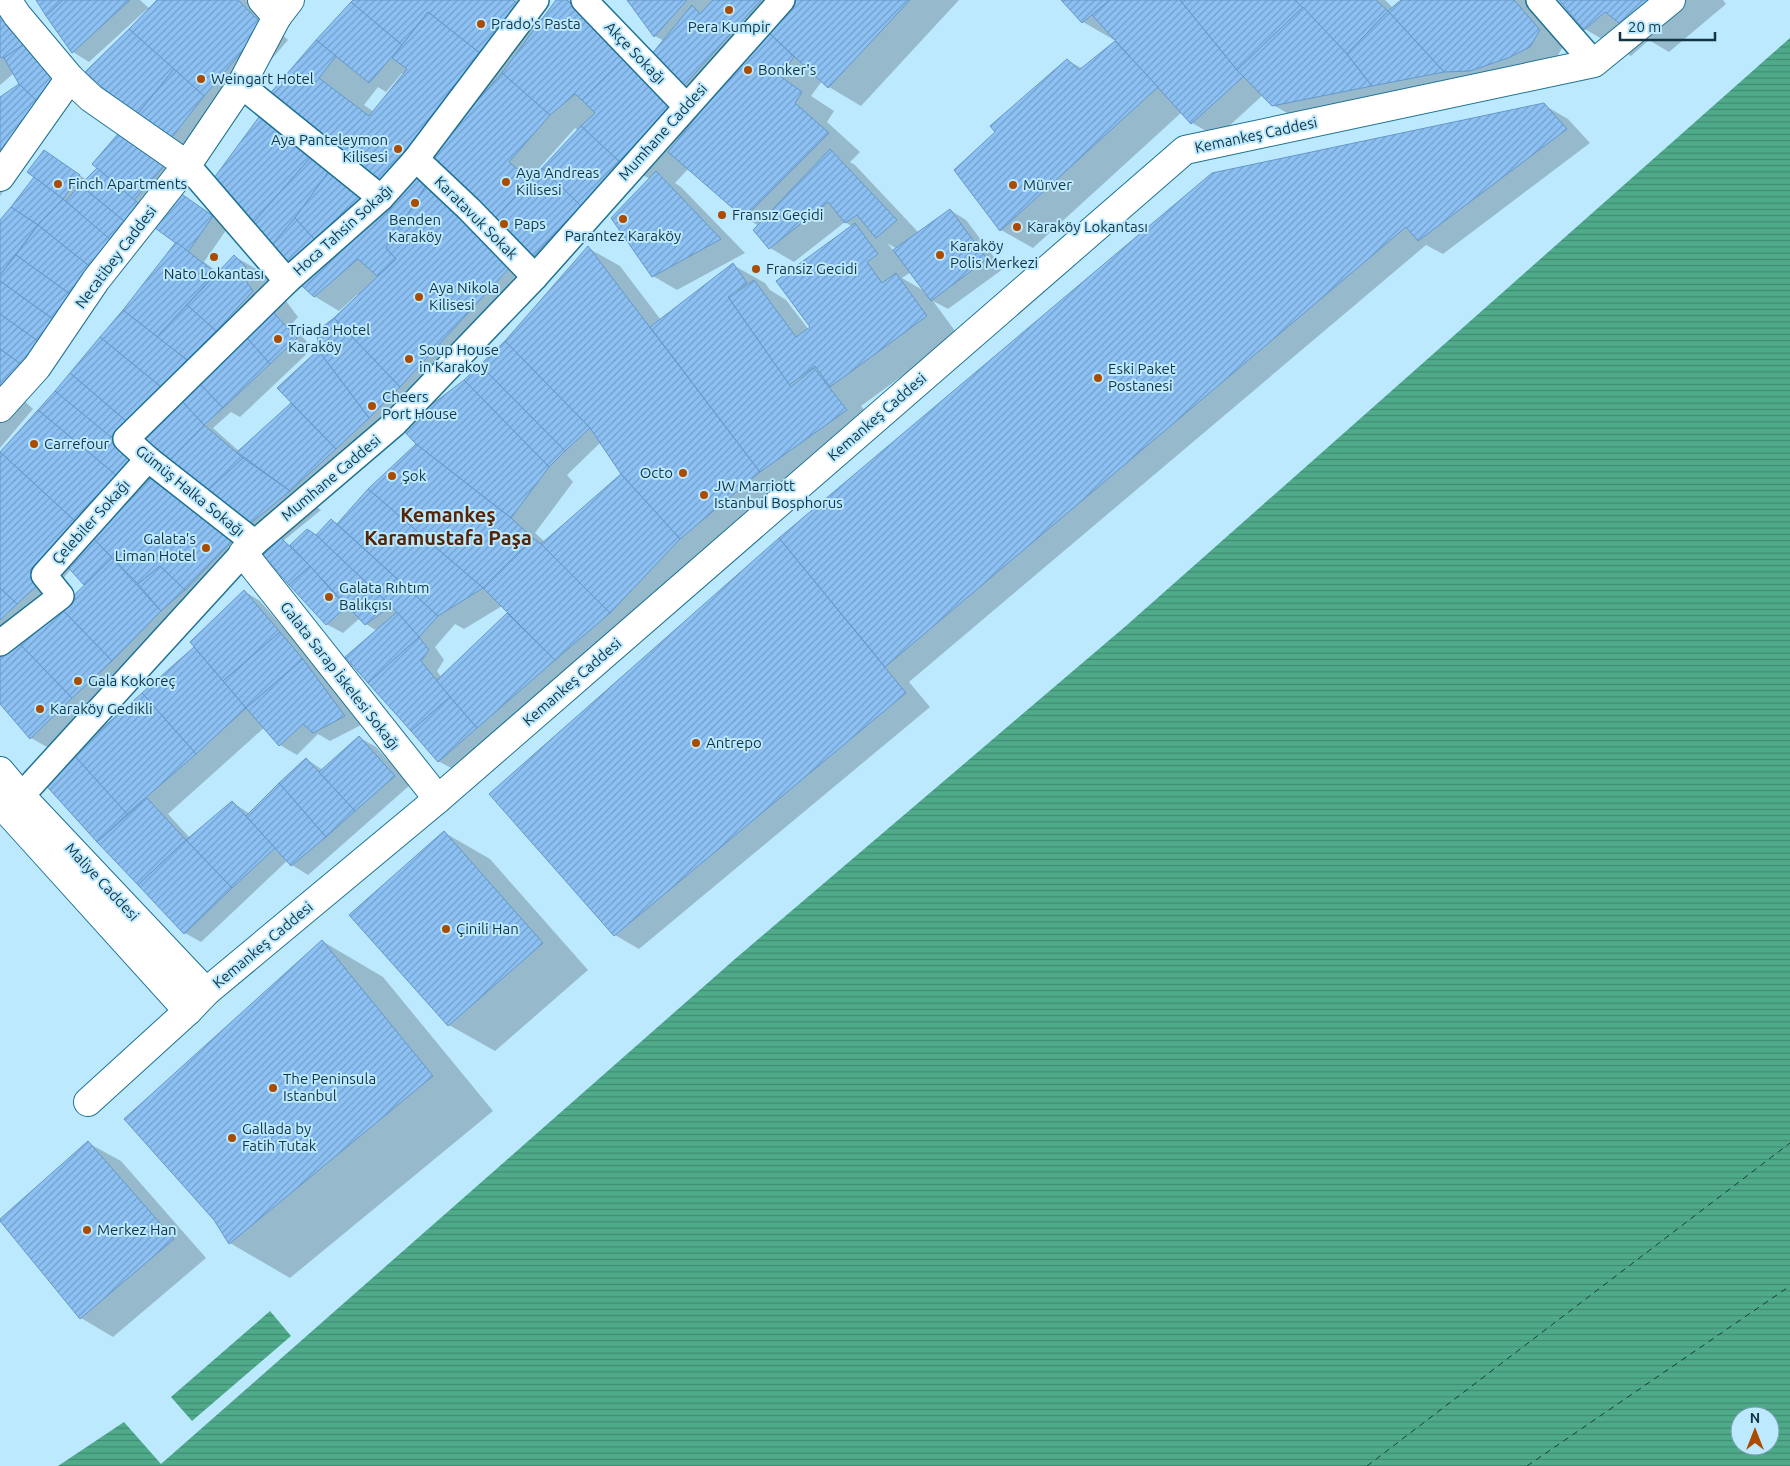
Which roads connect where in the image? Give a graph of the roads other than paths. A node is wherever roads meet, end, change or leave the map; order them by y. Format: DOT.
graph roads {
  1 [pos="6,0"];
  2 [pos="536,0"];
  3 [pos="584,0"];
  4 [pos="782,0"];
  5 [pos="1538,0"];
  6 [pos="1671,0"];
  7 [pos="276,6"];
  8 [pos="1594,63"];
  9 [pos="70,78"];
  10 [pos="241,85"];
  11 [pos="686,106"];
  12 [pos="416,159"];
  13 [pos="187,165"];
  14 [pos="0,177"];
  15 [pos="381,198"];
  16 [pos="535,277"];
  17 [pos="287,281"];
  18 [pos="0,408"];
  19 [pos="126,439"];
  20 [pos="148,459"];
  21 [pos="249,548"];
  22 [pos="0,643"];
  23 [pos="0,771"];
  24 [pos="438,799"];
  25 [pos="7,808"];
  26 [pos="197,1002"];
  27 [pos="88,1102"];
  1 -- 9 [label="street"];
  2 -- 12 [label="street, Hoca Tahsin Sokağı"];
  3 -- 11 [label="street, Akçe Sokağı"];
  4 -- 11 [label="street, Mumhane Caddesi"];
  5 -- 8 [label="street"];
  6 -- 8 [label="street, Kemankeş Caddesi"];
  7 -- 10 [label="street, Necatibey Caddesi"];
  8 -- 24 [label="street, Kemankeş Caddesi"];
  9 -- 13 [label="street"];
  9 -- 14 [label="street"];
  10 -- 13 [label="street, Necatibey Caddesi"];
  10 -- 15 [label="street"];
  11 -- 16 [label="street, Mumhane Caddesi"];
  12 -- 15 [label="street, Hoca Tahsin Sokağı"];
  12 -- 16 [label="street, Karatavuk Sokak"];
  13 -- 17 [label="street"];
  13 -- 18 [label="street, Necatibey Caddesi"];
  15 -- 17 [label="street, Hoca Tahsin Sokağı"];
  16 -- 21 [label="street, Mumhane Caddesi"];
  17 -- 19 [label="street, Hoca Tahsin Sokağı"];
  19 -- 20 [label="street, Gümüş Halka Sokağı"];
  20 -- 21 [label="street, Gümüş Halka Sokağı"];
  20 -- 22 [label="street, Çelebiler Sokağı"];
  21 -- 24 [label="street, Galata Sarap İskelesi Sokağı"];
  21 -- 25 [label="street, Mumhane Caddesi"];
  23 -- 25 [label="street, Maliye Caddesi"];
  24 -- 26 [label="street, Kemankeş Caddesi"];
  25 -- 26 [label="street, Maliye Caddesi"];
  26 -- 27 [label="street, Kemankeş Caddesi"];
}
